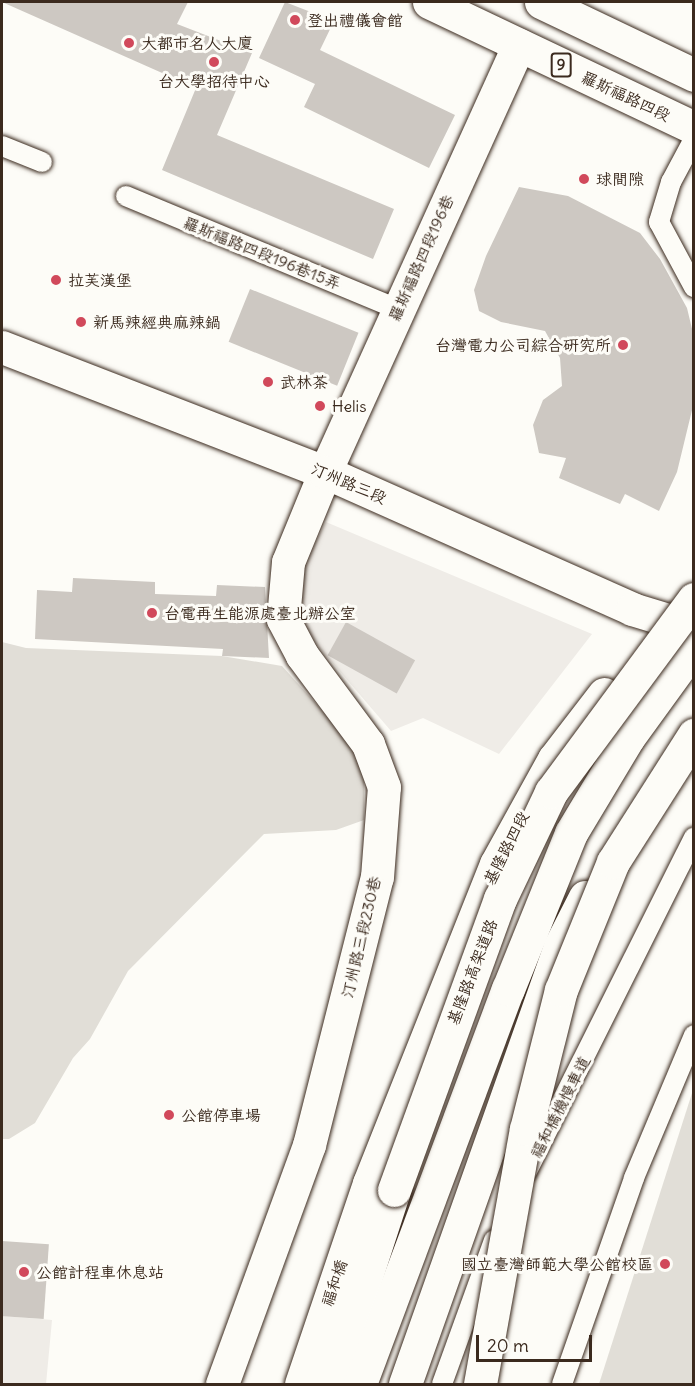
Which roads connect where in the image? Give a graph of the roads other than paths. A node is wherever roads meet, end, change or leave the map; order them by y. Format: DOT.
graph roads {
  1 [pos="429,2"];
  2 [pos="541,2"];
  3 [pos="583,2"];
  4 [pos="519,45"];
  5 [pos="693,55"];
  6 [pos="693,75"];
  7 [pos="693,128"];
  8 [pos="693,139"];
  9 [pos="2,146"];
  10 [pos="42,162"];
  11 [pos="126,196"];
  12 [pos="693,287"];
  13 [pos="398,309"];
  14 [pos="2,347"];
  15 [pos="325,472"];
  16 [pos="693,583"];
  17 [pos="693,599"];
  18 [pos="679,623"];
  19 [pos="693,647"];
  20 [pos="693,717"];
  21 [pos="693,735"];
  22 [pos="693,837"];
  23 [pos="693,1035"];
  24 [pos="369,1183"];
  25 [pos="222,1384"];
  26 [pos="301,1384"];
  27 [pos="331,1384"];
  28 [pos="360,1384"];
  29 [pos="405,1384"];
  30 [pos="442,1384"];
  31 [pos="480,1384"];
  32 [pos="562,1384"];
  1 -- 4 [label="main road, 羅斯福路四段 / 9"];
  2 -- 6 [label="main road"];
  3 -- 5 [label="main road"];
  4 -- 7 [label="main road, 羅斯福路四段 / 9"];
  4 -- 13 [label="main road, 羅斯福路四段196巷"];
  8 -- 12 [label="lane"];
  9 -- 10 [label="lane"];
  11 -- 13 [label="lane, 羅斯福路四段196巷15弄"];
  13 -- 15 [label="main road, 羅斯福路四段196巷"];
  14 -- 15 [label="main road, 汀州路三段"];
  15 -- 18 [label="main road, 汀州路三段"];
  15 -- 25 [label="main road, 汀州路三段230巷"];
  16 -- 18 [label="main road, 基隆路四段"];
  17 -- 27 [label="main road, 基隆路高架道路, bridge"];
  18 -- 24 [label="main road, 基隆路四段"];
  19 -- 28 [label="main road"];
  20 -- 29 [label="main road"];
  21 -- 31 [label="main road, bridge"];
  22 -- 30 [label="lane, 福和橋機慢車道, bridge"];
  23 -- 32 [label="lane"];
  24 -- 26 [label="main road, 福和橋"];
}
